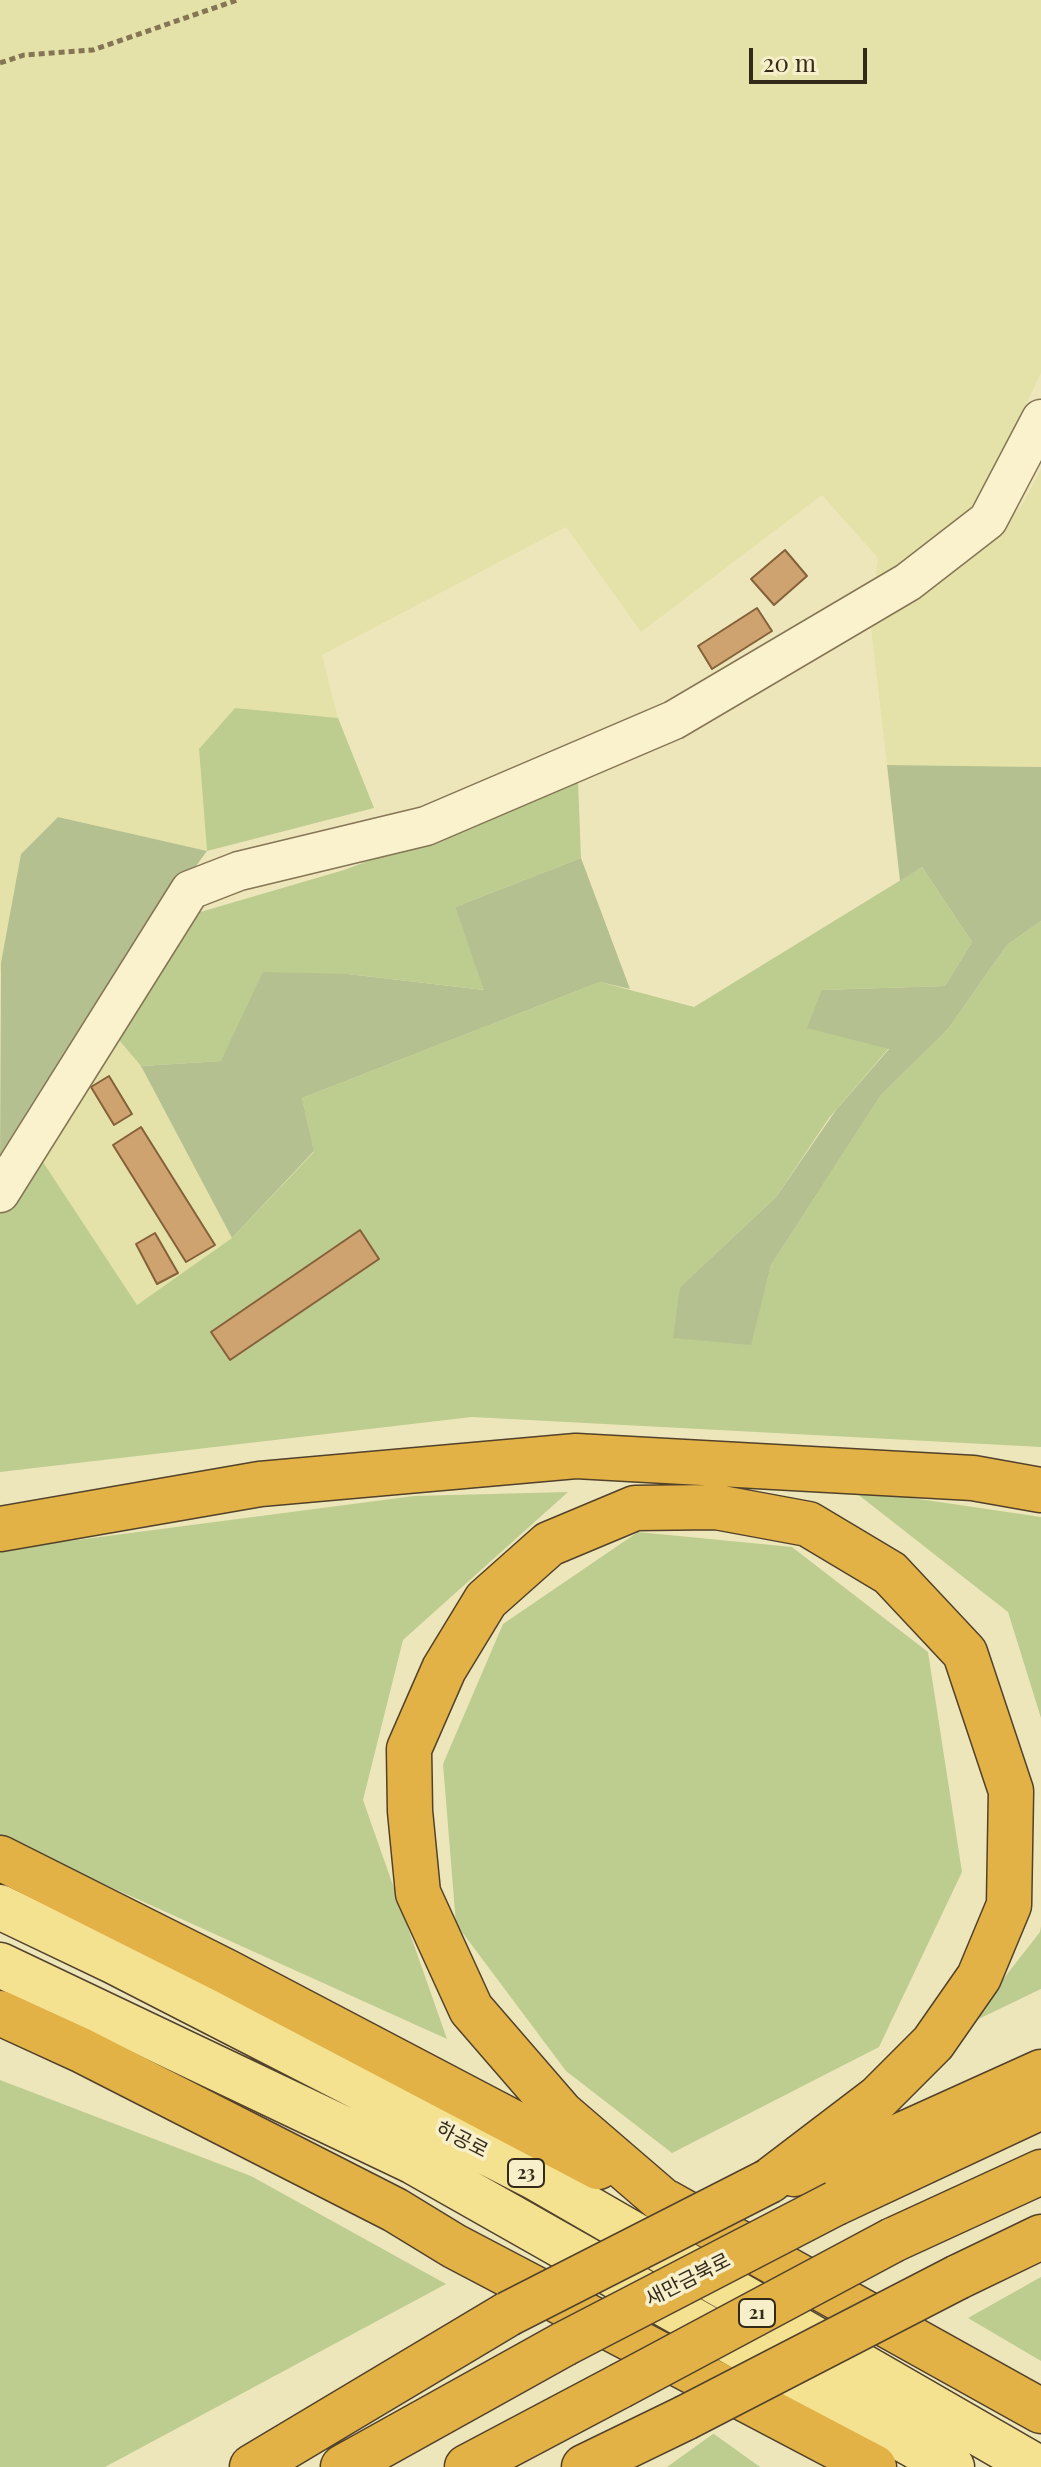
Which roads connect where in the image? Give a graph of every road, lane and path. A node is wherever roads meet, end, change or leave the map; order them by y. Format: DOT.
graph roads {
  1 [pos="237,0"];
  2 [pos="0,63"];
  3 [pos="1041,419"];
  4 [pos="0,1193"];
  5 [pos="1041,1490"];
  6 [pos="0,1529"];
  7 [pos="0,1858"];
  8 [pos="0,1907"];
  9 [pos="0,1965"];
  10 [pos="0,2013"];
  11 [pos="0,2041"];
  12 [pos="1041,2072"];
  13 [pos="143,2081"];
  14 [pos="1041,2107"];
  15 [pos="1041,2172"];
  16 [pos="769,2181"];
  17 [pos="662,2200"];
  18 [pos="1041,2237"];
  19 [pos="1041,2245"];
  20 [pos="958,2277"];
  21 [pos="758,2406"];
  22 [pos="1041,2411"];
  23 [pos="685,2418"];
  24 [pos="252,2467"];
  25 [pos="343,2467"];
  26 [pos="467,2467"];
  27 [pos="584,2467"];
  28 [pos="619,2467"];
  29 [pos="813,2467"];
  30 [pos="874,2467"];
  31 [pos="952,2467"];
  32 [pos="1037,2467"];
  1 -- 2 [label="path"];
  3 -- 4 [label="street"];
  5 -- 6 [label="highway"];
  7 -- 17 [label="highway"];
  8 -- 32 [label="main road, 하공로 / 23"];
  9 -- 31 [label="main road, 하공로 / 23"];
  10 -- 13 [label="highway"];
  11 -- 13 [label="highway"];
  12 -- 16 [label="highway"];
  13 -- 21 [label="highway"];
  14 -- 25 [label="highway, 새만금북로, bridge"];
  15 -- 26 [label="highway, 21, bridge"];
  16 -- 17 [label="highway"];
  16 -- 24 [label="highway, bridge"];
  17 -- 22 [label="highway"];
  18 -- 20 [label="highway"];
  19 -- 20 [label="highway"];
  20 -- 23 [label="highway, bridge"];
  21 -- 29 [label="highway"];
  21 -- 30 [label="highway"];
  23 -- 27 [label="highway"];
  23 -- 28 [label="highway"];
}
